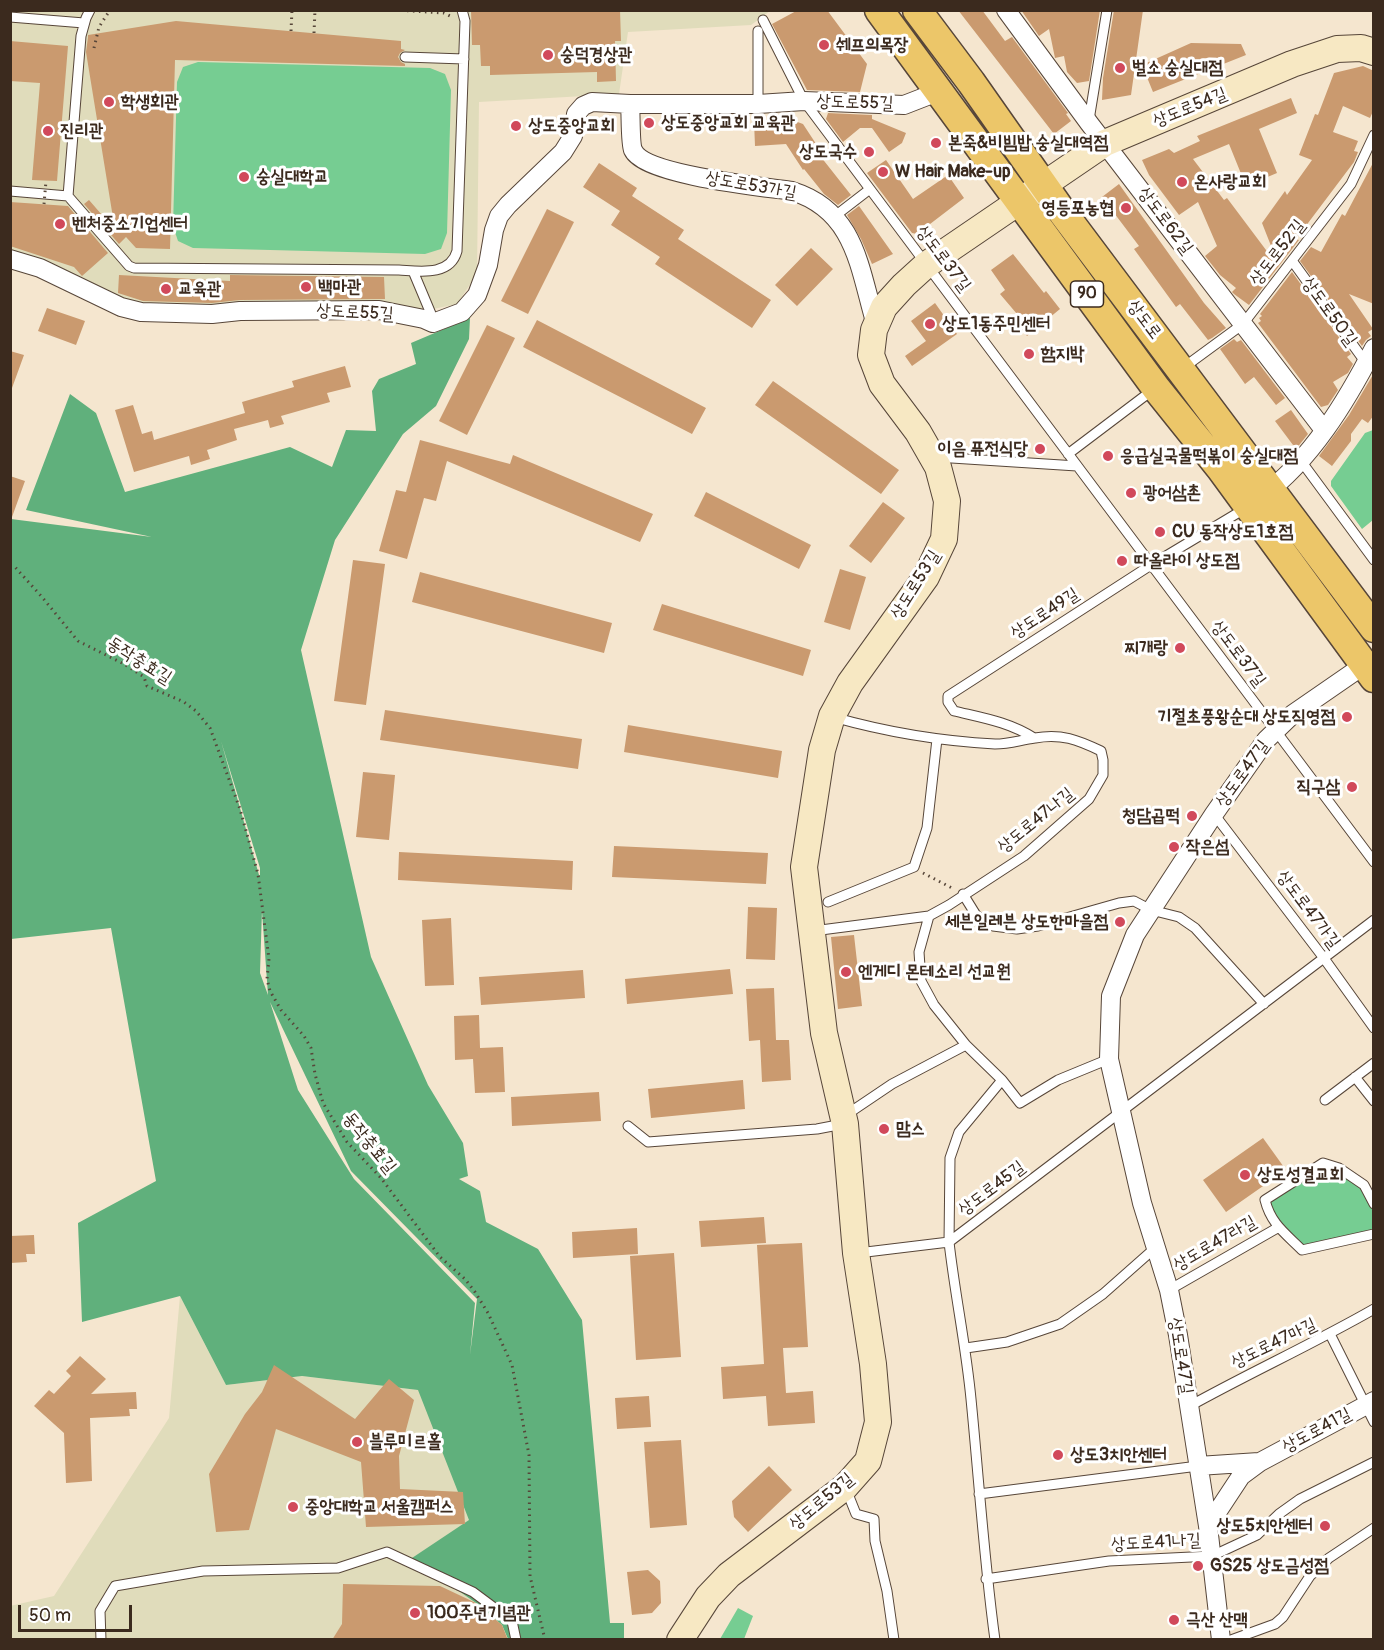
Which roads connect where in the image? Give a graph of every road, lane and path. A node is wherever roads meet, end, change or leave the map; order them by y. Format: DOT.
graph roads {
  1 [pos="90,10"];
  2 [pos="110,10"];
  3 [pos="292,10"];
  4 [pos="315,10"];
  5 [pos="395,10"];
  6 [pos="462,10"];
  7 [pos="879,10"];
  8 [pos="917,10"];
  9 [pos="1006,10"];
  10 [pos="1107,10"];
  11 [pos="10,17"];
  12 [pos="763,20"];
  13 [pos="455,21"];
  14 [pos="84,23"];
  15 [pos="291,31"];
  16 [pos="758,31"];
  17 [pos="314,33"];
  18 [pos="94,48"];
  19 [pos="1374,52"];
  20 [pos="405,57"];
  21 [pos="464,59"];
  22 [pos="940,91"];
  23 [pos="804,101"];
  24 [pos="630,104"];
  25 [pos="758,104"];
  26 [pos="1089,123"];
  27 [pos="1374,135"];
  28 [pos="1105,143"];
  29 [pos="46,181"];
  30 [pos="1042,184"];
  31 [pos="870,189"];
  32 [pos="10,191"];
  33 [pos="68,195"];
  34 [pos="1015,196"];
  35 [pos="44,204"];
  36 [pos="835,216"];
  37 [pos="10,260"];
  38 [pos="1293,262"];
  39 [pos="926,265"];
  40 [pos="413,271"];
  41 [pos="434,323"];
  42 [pos="1243,324"];
  43 [pos="876,325"];
  44 [pos="1370,356"];
  45 [pos="1181,369"];
  46 [pos="1156,388"];
  47 [pos="1324,430"];
  48 [pos="1068,454"];
  49 [pos="932,457"];
  50 [pos="1301,461"];
  51 [pos="1077,466"];
  52 [pos="1271,490"];
  53 [pos="1248,507"];
  54 [pos="1374,560"];
  55 [pos="1151,565"];
  56 [pos="10,566"];
  57 [pos="1374,628"];
  58 [pos="1369,672"];
  59 [pos="832,716"];
  60 [pos="1275,731"];
  61 [pos="1034,738"];
  62 [pos="937,739"];
  63 [pos="1214,814"];
  64 [pos="1374,862"];
  65 [pos="914,867"];
  66 [pos="963,894"];
  67 [pos="828,902"];
  68 [pos="1151,910"];
  69 [pos="929,916"];
  70 [pos="1374,920"];
  71 [pos="811,931"];
  72 [pos="1323,957"];
  73 [pos="1264,1004"];
  74 [pos="1374,1028"];
  75 [pos="966,1046"];
  76 [pos="1109,1059"];
  77 [pos="1374,1063"];
  78 [pos="1354,1077"];
  79 [pos="1002,1080"];
  80 [pos="1324,1100"];
  81 [pos="1374,1101"];
  82 [pos="1121,1113"];
  83 [pos="844,1120"];
  84 [pos="628,1126"];
  85 [pos="1374,1204"];
  86 [pos="1279,1227"];
  87 [pos="1374,1234"];
  88 [pos="949,1242"];
  89 [pos="1155,1248"];
  90 [pos="856,1253"];
  91 [pos="1169,1290"];
  92 [pos="1374,1309"];
  93 [pos="1330,1334"];
  94 [pos="966,1348"];
  95 [pos="1369,1403"];
  96 [pos="1188,1407"];
  97 [pos="1374,1422"];
  98 [pos="1260,1462"];
  99 [pos="1374,1462"];
  100 [pos="1198,1466"];
  101 [pos="845,1487"];
  102 [pos="979,1494"];
  103 [pos="1208,1526"];
  104 [pos="1374,1528"];
  105 [pos="1212,1556"];
  106 [pos="986,1579"];
  107 [pos="101,1640"];
  108 [pos="516,1640"];
  109 [pos="545,1640"];
  110 [pos="680,1640"];
  111 [pos="894,1640"];
  112 [pos="995,1640"];
  113 [pos="1221,1640"];
  114 [pos="1231,1640"];
  1 -- 14 [label="lane"];
  2 -- 18 [label="path"];
  3 -- 15 [label="path"];
  4 -- 17 [label="path"];
  5 -- 13 [label="path"];
  6 -- 21 [label="lane"];
  7 -- 22 [label="main road, 상도로"];
  8 -- 30 [label="main road, 상도로 / 90"];
  9 -- 26 [label="street, 상도로62길"];
  10 -- 26 [label="lane"];
  11 -- 14 [label="lane"];
  12 -- 23 [label="lane, 상도로55길"];
  14 -- 33 [label="lane"];
  16 -- 25 [label="lane"];
  19 -- 28 [label="street, 상도로54길"];
  20 -- 21 [label="lane"];
  21 -- 40 [label="lane"];
  22 -- 23 [label="street, 상도로55길"];
  22 -- 34 [label="main road, 상도로"];
  23 -- 25 [label="street, 상도로55길"];
  23 -- 31 [label="lane, 상도로37길"];
  24 -- 25 [label="street, 상도로55길"];
  24 -- 36 [label="street, 상도로53가길"];
  24 -- 41 [label="street, 상도로55길"];
  26 -- 28 [label="street, 상도로62길"];
  27 -- 38 [label="lane, 상도로52길"];
  28 -- 30 [label="street, 상도로54길"];
  28 -- 42 [label="street, 상도로62길"];
  29 -- 35 [label="path, bridge"];
  30 -- 34 [label="street, 상도로54길"];
  30 -- 45 [label="main road, 상도로 / 90"];
  31 -- 36 [label="lane"];
  31 -- 39 [label="lane, 상도로37길"];
  32 -- 33 [label="lane"];
  33 -- 40 [label="lane"];
  34 -- 39 [label="street, 상도로53길"];
  34 -- 46 [label="main road, 상도로 / 90"];
  36 -- 43 [label="street, 상도로53가길"];
  37 -- 41 [label="street, 상도로55길"];
  38 -- 42 [label="lane, 상도로52길"];
  38 -- 44 [label="lane, 상도로50길"];
  39 -- 43 [label="street, 상도로53길"];
  39 -- 48 [label="lane, 상도로37길"];
  40 -- 41 [label="lane"];
  42 -- 45 [label="lane, 상도로52길"];
  42 -- 47 [label="street, 상도로62길"];
  43 -- 49 [label="street, 상도로53길"];
  44 -- 47 [label="street, 상도로50길"];
  45 -- 52 [label="main road, 상도로 / 90"];
  46 -- 48 [label="lane"];
  46 -- 53 [label="main road, 상도로 / 90"];
  47 -- 50 [label="street, 상도로50길"];
  48 -- 51 [label="lane, 상도로37길"];
  49 -- 51 [label="lane"];
  49 -- 59 [label="street, 상도로53길"];
  50 -- 52 [label="street, 상도로50길"];
  50 -- 54 [label="lane"];
  51 -- 55 [label="lane, 상도로37길"];
  52 -- 53 [label="street, 상도로50길"];
  52 -- 57 [label="main road, 상도로 / 90"];
  53 -- 55 [label="lane, 상도로49길"];
  53 -- 58 [label="main road, 상도로 / 90"];
  55 -- 60 [label="lane, 상도로37길"];
  55 -- 61 [label="lane, 상도로49길"];
  56 -- 109 [label="path, 동작충효길"];
  58 -- 60 [label="street, 상도로47길"];
  59 -- 62 [label="lane, 상도로47나길"];
  59 -- 71 [label="street, 상도로53길"];
  60 -- 63 [label="street, 상도로47길"];
  60 -- 64 [label="lane, 상도로37길"];
  61 -- 62 [label="lane, 상도로47나길"];
  61 -- 66 [label="lane, 상도로47나길"];
  62 -- 65 [label="lane"];
  63 -- 68 [label="street, 상도로47길"];
  63 -- 72 [label="lane, 상도로47가길"];
  65 -- 66 [label="path"];
  65 -- 67 [label="lane"];
  66 -- 68 [label="lane"];
  66 -- 69 [label="lane"];
  68 -- 73 [label="lane"];
  68 -- 76 [label="street, 상도로47길"];
  69 -- 71 [label="lane"];
  69 -- 75 [label="lane"];
  70 -- 72 [label="lane, 상도로45길"];
  71 -- 83 [label="street, 상도로53길"];
  72 -- 73 [label="lane, 상도로45길"];
  72 -- 74 [label="lane, 상도로47가길"];
  73 -- 82 [label="lane, 상도로45길"];
  75 -- 79 [label="lane"];
  75 -- 83 [label="lane"];
  76 -- 79 [label="lane"];
  76 -- 82 [label="street, 상도로47길"];
  77 -- 78 [label="lane"];
  78 -- 80 [label="lane"];
  78 -- 81 [label="lane"];
  79 -- 88 [label="lane"];
  82 -- 88 [label="lane, 상도로45길"];
  82 -- 89 [label="street, 상도로47길"];
  83 -- 84 [label="lane"];
  83 -- 90 [label="street, 상도로53길"];
  85 -- 86 [label="lane, 상도로47라길"];
  86 -- 87 [label="lane, 상도로47라길"];
  86 -- 91 [label="lane, 상도로47라길"];
  88 -- 90 [label="lane"];
  88 -- 94 [label="lane"];
  89 -- 91 [label="street, 상도로47길"];
  89 -- 94 [label="lane"];
  90 -- 101 [label="street, 상도로53길"];
  91 -- 96 [label="street, 상도로47길"];
  92 -- 93 [label="lane, 상도로47마길"];
  93 -- 95 [label="lane"];
  93 -- 96 [label="lane, 상도로47마길"];
  94 -- 102 [label="lane"];
  95 -- 97 [label="lane"];
  95 -- 98 [label="street, 상도로41길"];
  96 -- 100 [label="street, 상도로47길"];
  98 -- 100 [label="street, 상도로41길"];
  98 -- 103 [label="street, 상도로41길"];
  99 -- 105 [label="lane, 상도로41나길"];
  100 -- 102 [label="lane"];
  100 -- 103 [label="street, 상도로47길"];
  101 -- 110 [label="street, 상도로53길"];
  101 -- 111 [label="lane"];
  102 -- 106 [label="lane"];
  103 -- 105 [label="street, 상도로47길"];
  104 -- 114 [label="lane"];
  105 -- 106 [label="lane, 상도로41나길"];
  105 -- 113 [label="street, 상도로47길"];
  106 -- 112 [label="lane"];
  107 -- 108 [label="lane"];
}
